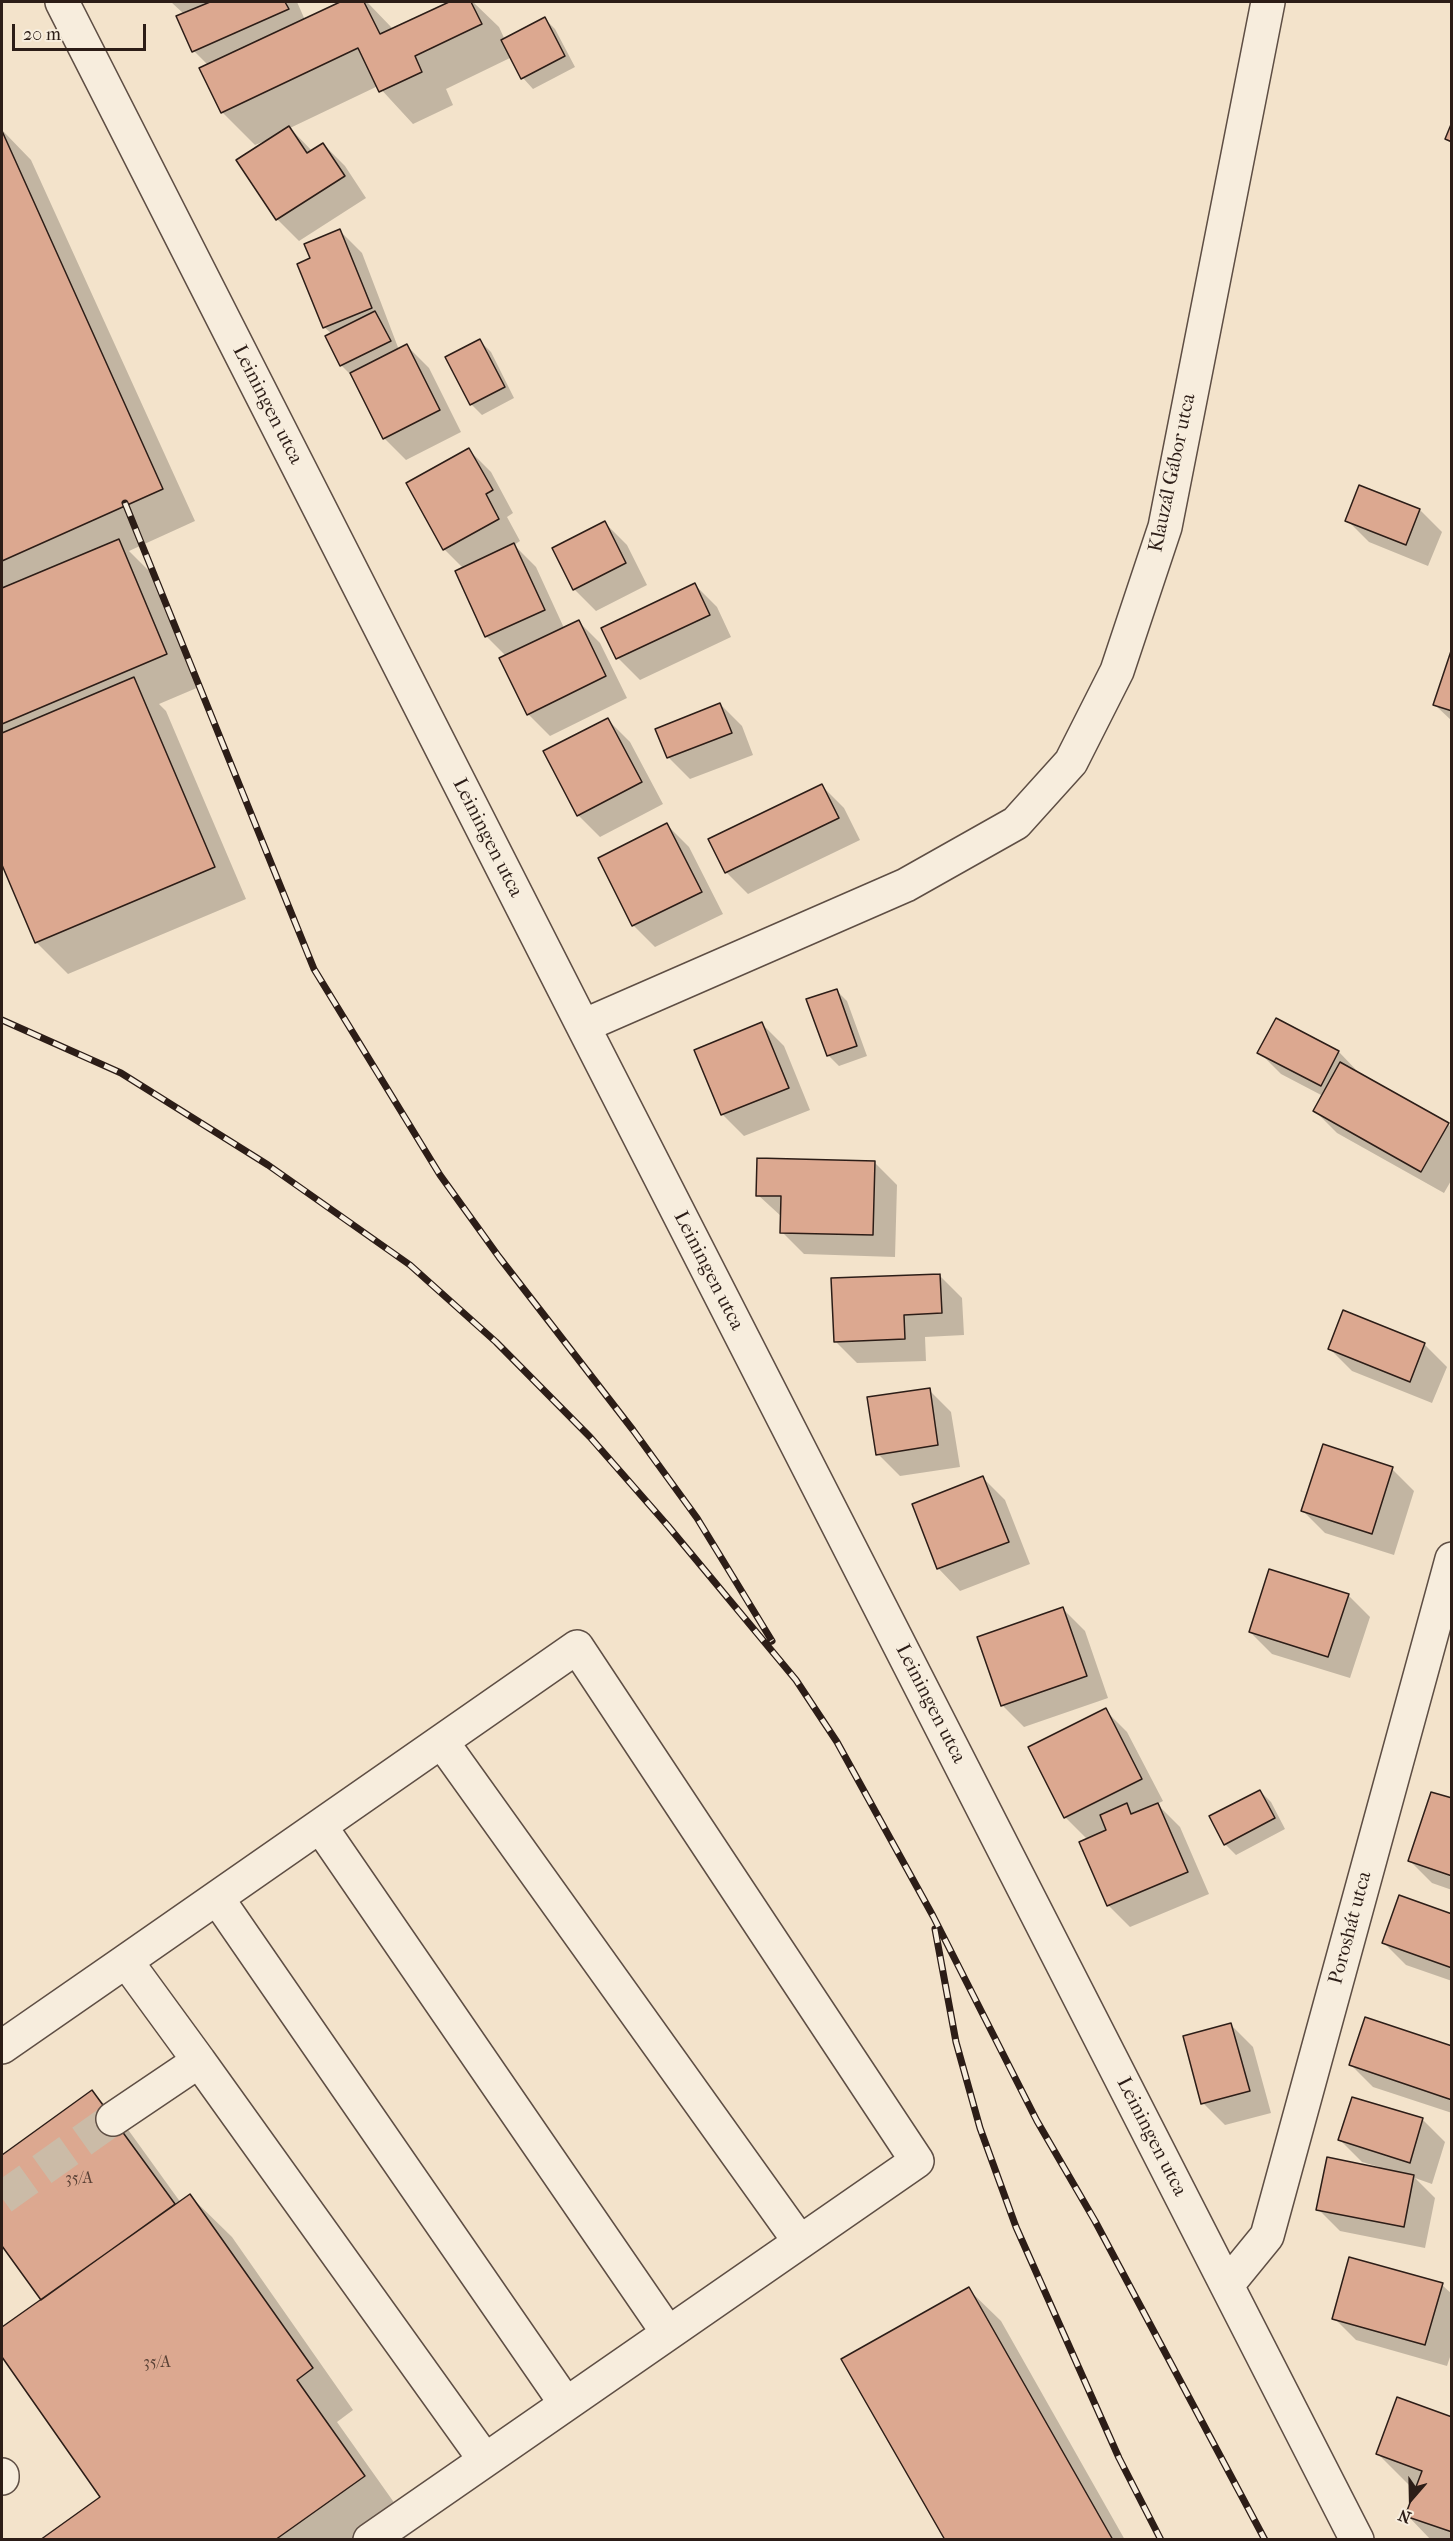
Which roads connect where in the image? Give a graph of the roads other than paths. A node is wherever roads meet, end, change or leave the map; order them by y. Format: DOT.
graph roads {
  1 [pos="63,2"];
  2 [pos="1268,2"];
  3 [pos="583,1026"];
  4 [pos="1452,1559"];
  5 [pos="442,1742"];
  6 [pos="320,1826"];
  7 [pos="217,1898"];
  8 [pos="126,1961"];
  9 [pos="2,2047"];
  10 [pos="199,2061"];
  11 [pos="113,2119"];
  12 [pos="800,2242"];
  13 [pos="1227,2285"];
  14 [pos="668,2333"];
  15 [pos="566,2404"];
  16 [pos="485,2460"];
  17 [pos="370,2540"];
  18 [pos="1357,2540"];
  1 -- 3 [label="street, Leiningen utca"];
  2 -- 3 [label="street, Klauzál Gábor utca"];
  3 -- 13 [label="street, Leiningen utca"];
  4 -- 13 [label="street, Poroshát utca"];
  5 -- 6 [label="street"];
  5 -- 12 [label="street"];
  5 -- 12 [label="street"];
  6 -- 7 [label="street"];
  6 -- 14 [label="street"];
  7 -- 8 [label="street"];
  7 -- 15 [label="street"];
  8 -- 9 [label="street"];
  8 -- 10 [label="street"];
  10 -- 11 [label="street"];
  10 -- 16 [label="street"];
  12 -- 14 [label="street"];
  13 -- 18 [label="street, Leiningen utca"];
  14 -- 15 [label="street"];
  15 -- 16 [label="street"];
  16 -- 17 [label="street"];
}
